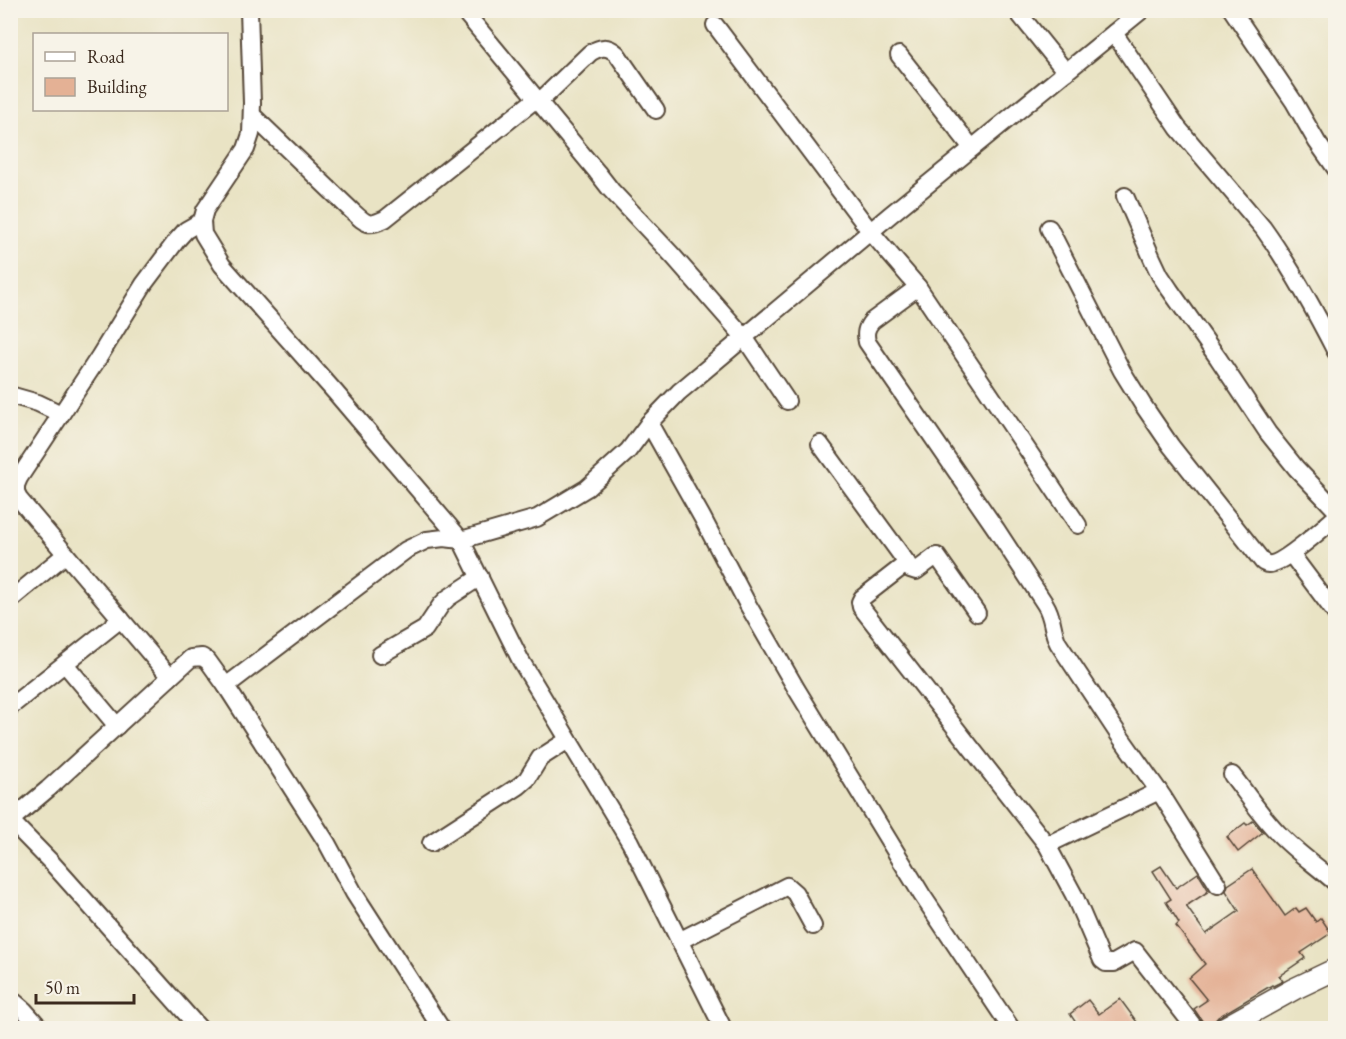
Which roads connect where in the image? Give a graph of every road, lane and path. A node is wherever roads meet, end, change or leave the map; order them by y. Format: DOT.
graph roads {
  1 [pos="249,10"];
  2 [pos="463,10"];
  3 [pos="1016,10"];
  4 [pos="1142,10"];
  5 [pos="1232,10"];
  6 [pos="715,25"];
  7 [pos="1114,33"];
  8 [pos="898,55"];
  9 [pos="1066,72"];
  10 [pos="538,101"];
  11 [pos="656,110"];
  12 [pos="252,115"];
  13 [pos="972,148"];
  14 [pos="1335,169"];
  15 [pos="1125,196"];
  16 [pos="202,221"];
  17 [pos="1049,228"];
  18 [pos="870,231"];
  19 [pos="918,287"];
  20 [pos="744,337"];
  21 [pos="1335,352"];
  22 [pos="10,395"];
  23 [pos="787,401"];
  24 [pos="61,414"];
  25 [pos="649,423"];
  26 [pos="820,444"];
  27 [pos="15,503"];
  28 [pos="1335,510"];
  29 [pos="1335,517"];
  30 [pos="1078,525"];
  31 [pos="461,540"];
  32 [pos="66,554"];
  33 [pos="1291,554"];
  34 [pos="907,563"];
  35 [pos="480,577"];
  36 [pos="10,600"];
  37 [pos="977,613"];
  38 [pos="1335,614"];
  39 [pos="121,620"];
  40 [pos="380,655"];
  41 [pos="66,664"];
  42 [pos="170,677"];
  43 [pos="226,686"];
  44 [pos="10,707"];
  45 [pos="117,726"];
  46 [pos="568,740"];
  47 [pos="1232,775"];
  48 [pos="1158,791"];
  49 [pos="11,821"];
  50 [pos="431,843"];
  51 [pos="1047,844"];
  52 [pos="1335,883"];
  53 [pos="1218,885"];
  54 [pos="813,926"];
  55 [pos="679,941"];
  56 [pos="1335,969"];
  57 [pos="1335,984"];
  58 [pos="10,998"];
  59 [pos="40,1029"];
  60 [pos="199,1029"];
  61 [pos="441,1029"];
  62 [pos="723,1029"];
  63 [pos="1011,1029"];
  64 [pos="1196,1029"];
  65 [pos="1224,1029"];
  66 [pos="1250,1029"];
  1 -- 12 [label="street"];
  2 -- 10 [label="street"];
  3 -- 9 [label="street"];
  4 -- 7 [label="street"];
  5 -- 14 [label="street"];
  6 -- 18 [label="street"];
  7 -- 9 [label="street"];
  7 -- 21 [label="street"];
  8 -- 13 [label="street"];
  9 -- 13 [label="street"];
  10 -- 11 [label="street"];
  10 -- 12 [label="street"];
  10 -- 20 [label="street"];
  12 -- 16 [label="street"];
  13 -- 18 [label="street"];
  15 -- 28 [label="street"];
  16 -- 24 [label="street"];
  16 -- 31 [label="street"];
  17 -- 33 [label="street"];
  18 -- 19 [label="street"];
  18 -- 20 [label="street"];
  19 -- 30 [label="street"];
  19 -- 48 [label="street"];
  20 -- 23 [label="street"];
  20 -- 25 [label="street"];
  22 -- 24 [label="street"];
  24 -- 27 [label="street"];
  25 -- 31 [label="street"];
  25 -- 63 [label="street"];
  26 -- 34 [label="street"];
  27 -- 32 [label="street"];
  29 -- 33 [label="street"];
  31 -- 35 [label="street"];
  31 -- 43 [label="street"];
  32 -- 36 [label="street"];
  32 -- 39 [label="street"];
  33 -- 38 [label="street"];
  34 -- 37 [label="street"];
  34 -- 51 [label="street"];
  35 -- 40 [label="street"];
  35 -- 46 [label="street"];
  39 -- 41 [label="street"];
  39 -- 42 [label="street"];
  41 -- 44 [label="street"];
  41 -- 45 [label="street"];
  42 -- 43 [label="street"];
  42 -- 45 [label="street"];
  43 -- 61 [label="street"];
  45 -- 49 [label="street"];
  46 -- 50 [label="street"];
  46 -- 55 [label="street"];
  47 -- 52 [label="street"];
  48 -- 51 [label="street"];
  48 -- 53 [label="street"];
  49 -- 60 [label="street"];
  51 -- 64 [label="street"];
  54 -- 55 [label="street"];
  55 -- 62 [label="street"];
  56 -- 65 [label="main road"];
  57 -- 66 [label="main road"];
  58 -- 59 [label="street"];
}
